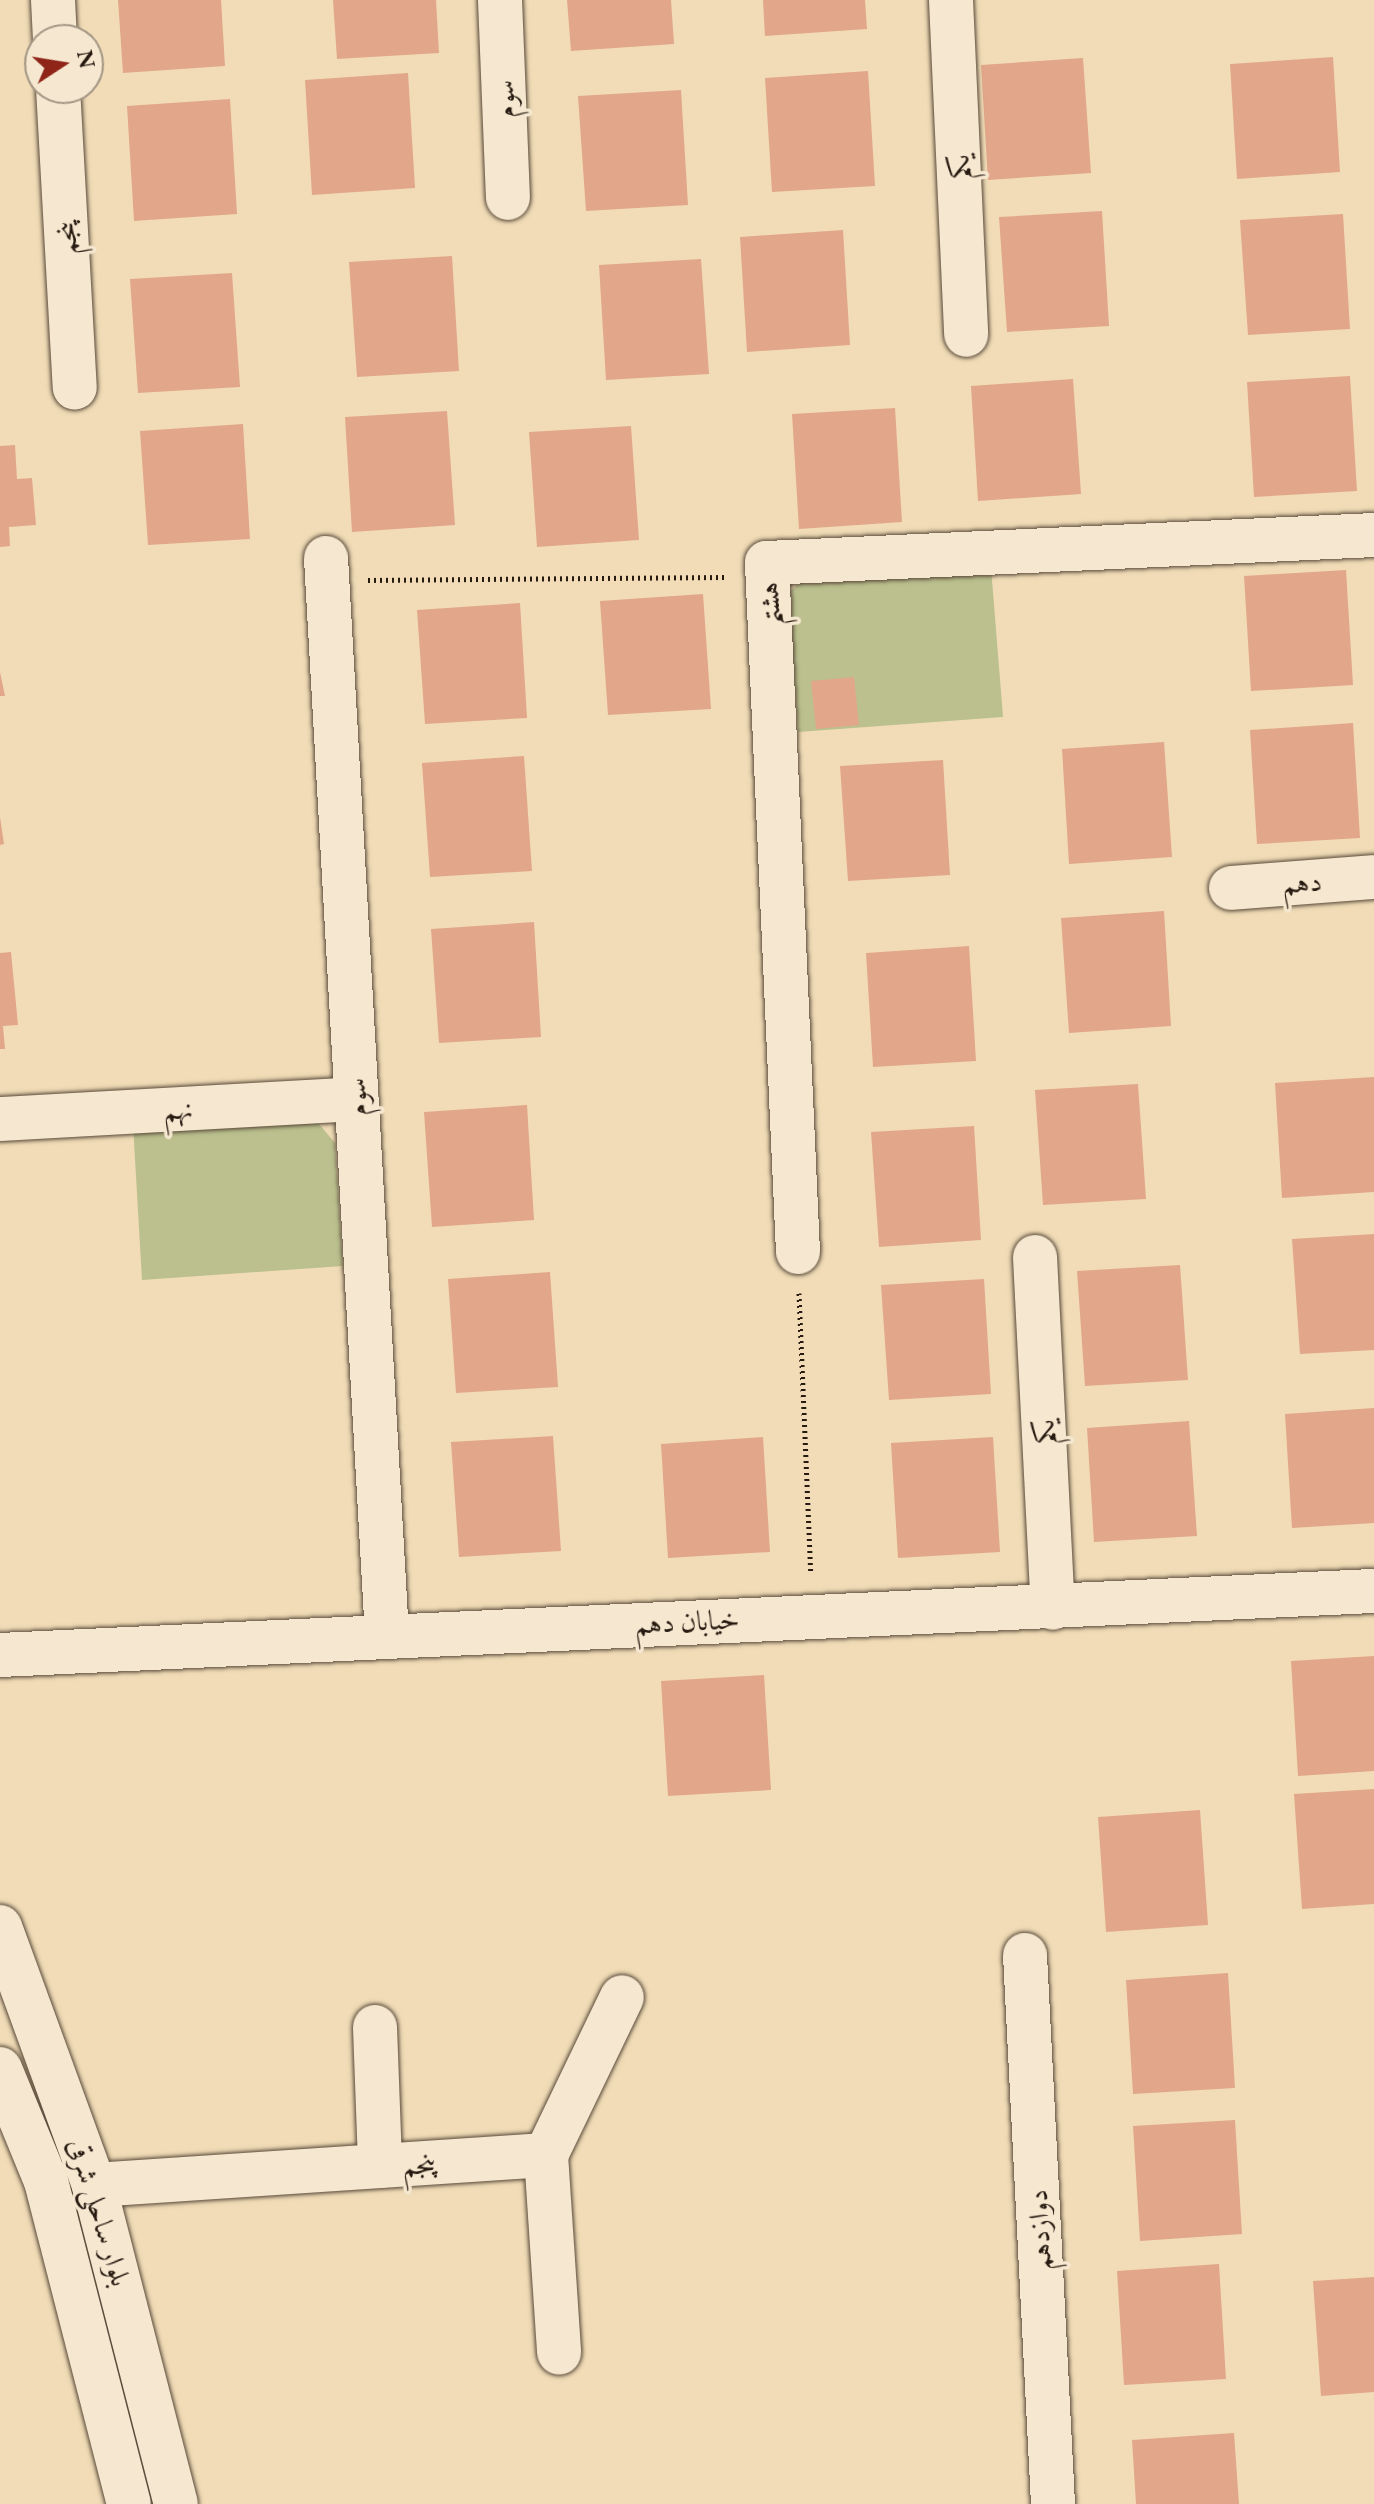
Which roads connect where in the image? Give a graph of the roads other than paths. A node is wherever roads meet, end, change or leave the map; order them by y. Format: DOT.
graph roads {
  1 [pos="53,0"];
  2 [pos="500,0"];
  3 [pos="951,0"];
  4 [pos="54,24"];
  5 [pos="59,104"];
  6 [pos="508,198"];
  7 [pos="966,335"];
  8 [pos="75,388"];
  9 [pos="1374,534"];
  10 [pos="326,570"];
  11 [pos="1374,877"];
  12 [pos="1231,888"];
  13 [pos="356,1099"];
  14 [pos="0,1119"];
  15 [pos="798,1252"];
  16 [pos="1035,1257"];
  17 [pos="1374,1591"];
  18 [pos="1053,1608"];
  19 [pos="387,1635"];
  20 [pos="0,1655"];
  21 [pos="0,1927"];
  22 [pos="1025,1955"];
  23 [pos="622,1997"];
  24 [pos="375,2027"];
  25 [pos="0,2069"];
  26 [pos="546,2155"];
  27 [pos="380,2166"];
  28 [pos="94,2185"];
  29 [pos="559,2353"];
  30 [pos="129,2504"];
  31 [pos="176,2504"];
  32 [pos="1053,2504"];
  1 -- 4 [label="street"];
  2 -- 6 [label="street, سوم"];
  3 -- 7 [label="street, یکم"];
  5 -- 8 [label="street, پنجم"];
  9 -- 15 [label="street, هشتم"];
  10 -- 13 [label="street, سوم"];
  11 -- 12 [label="street, دهم"];
  13 -- 14 [label="street, نهم"];
  13 -- 19 [label="street, سوم"];
  16 -- 18 [label="street, یکم"];
  17 -- 18 [label="street, خیابان دهم"];
  18 -- 19 [label="street, خیابان دهم"];
  19 -- 20 [label="street, خیابان دهم"];
  21 -- 28 [label="street, بلوار ساحلی شرقی"];
  22 -- 32 [label="street, دوازدهم"];
  23 -- 26 [label="street"];
  24 -- 27 [label="street"];
  25 -- 30 [label="street, بلوار ساحلی شرقی"];
  26 -- 27 [label="street, پنجم"];
  26 -- 29 [label="street"];
  27 -- 28 [label="street, پنجم"];
  28 -- 31 [label="street, بلوار ساحلی شرقی"];
}
